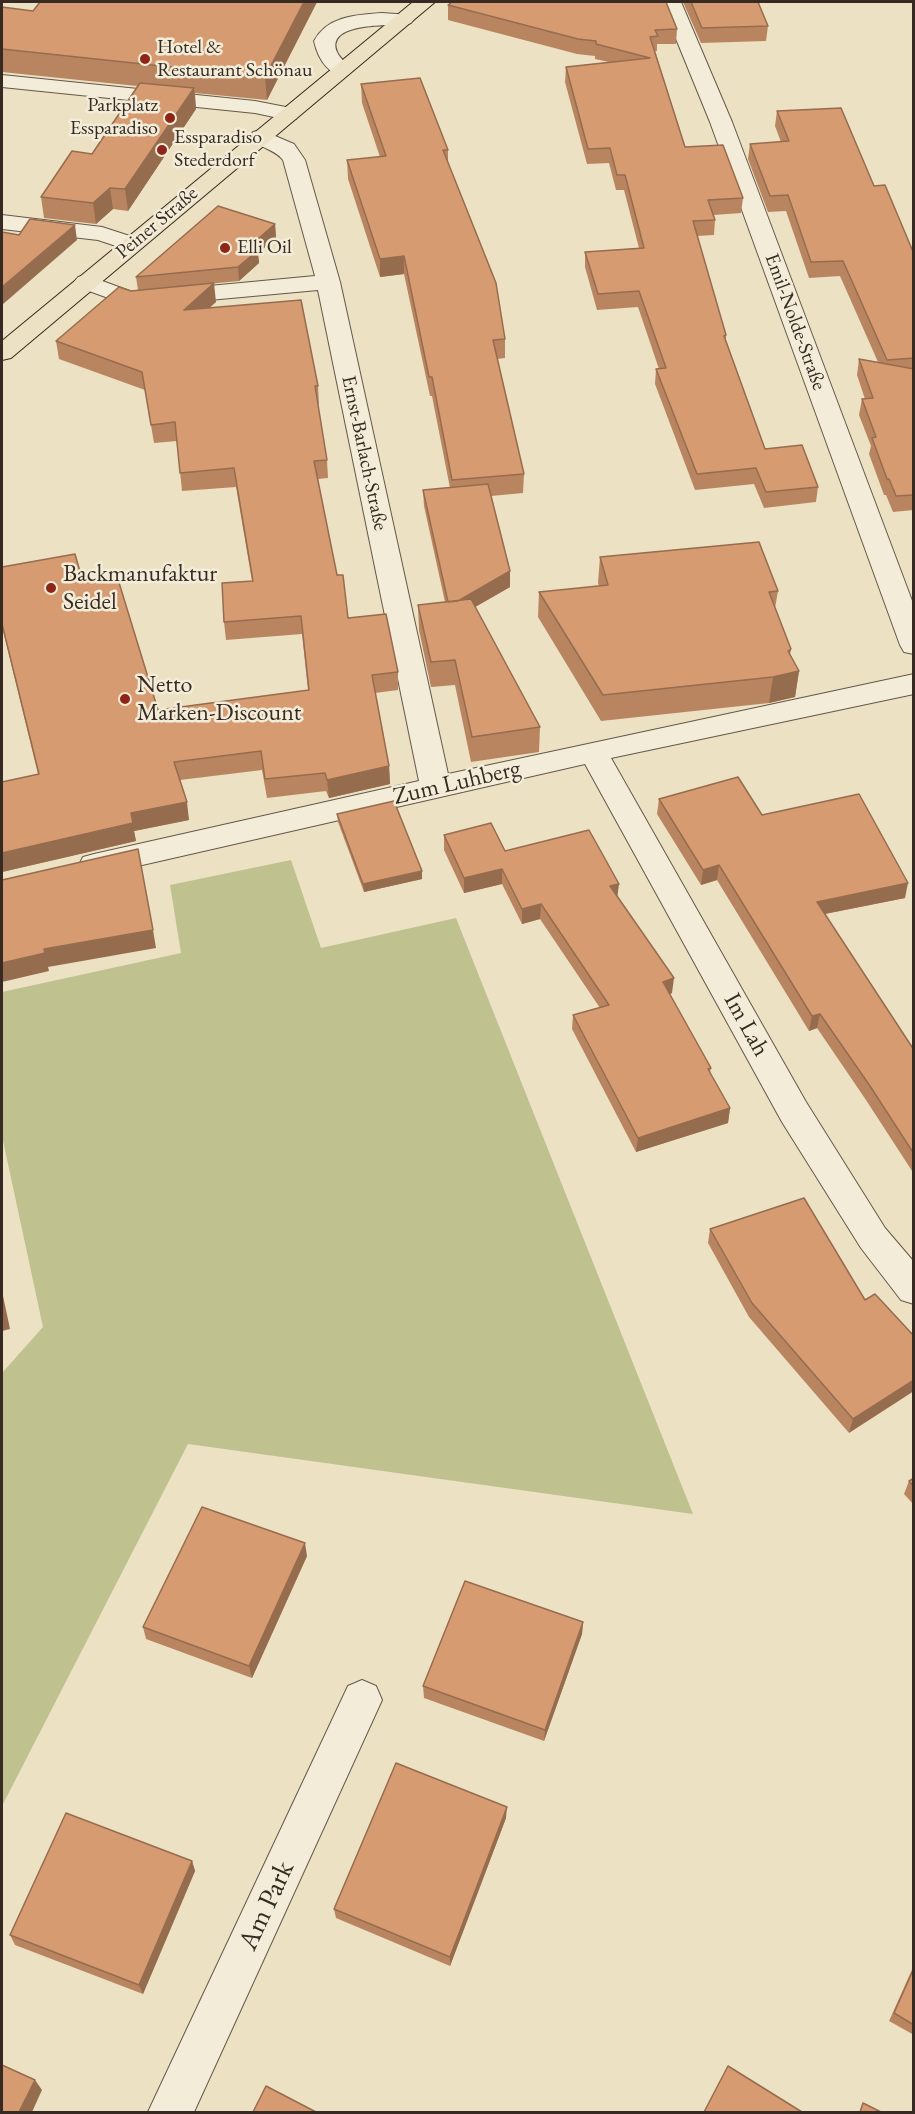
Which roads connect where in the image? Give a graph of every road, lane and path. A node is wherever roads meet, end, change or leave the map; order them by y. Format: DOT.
graph roads {
  1 [pos="425,2"];
  2 [pos="671,2"];
  3 [pos="404,19"];
  4 [pos="342,70"];
  5 [pos="2,81"];
  6 [pos="288,114"];
  7 [pos="261,137"];
  8 [pos="2,222"];
  9 [pos="131,244"];
  10 [pos="86,282"];
  11 [pos="328,282"];
  12 [pos="2,353"];
  13 [pos="914,645"];
  14 [pos="914,684"];
  15 [pos="593,752"];
  16 [pos="436,789"];
  17 [pos="70,870"];
  18 [pos="914,1288"];
  19 [pos="362,1700"];
  20 [pos="171,2112"];
  1 -- 3 [label="main road, Peiner Straße"];
  2 -- 13 [label="street, Emil-Nolde-Straße"];
  3 -- 4 [label="main road, Peiner Straße"];
  3 -- 4 [label="street"];
  4 -- 6 [label="main road, Peiner Straße"];
  5 -- 6 [label="street"];
  6 -- 7 [label="main road, Peiner Straße"];
  7 -- 9 [label="main road, Peiner Straße"];
  7 -- 11 [label="street, Ernst-Barlach-Straße"];
  8 -- 9 [label="street"];
  9 -- 10 [label="main road, Peiner Straße"];
  10 -- 11 [label="street"];
  10 -- 12 [label="main road, Peiner Straße"];
  11 -- 16 [label="street, Ernst-Barlach-Straße"];
  14 -- 15 [label="street, Zum Luhberg"];
  15 -- 16 [label="street, Zum Luhberg"];
  15 -- 18 [label="street, Im Lah"];
  16 -- 17 [label="street, Zum Luhberg"];
  19 -- 20 [label="street, Am Park"];
}
